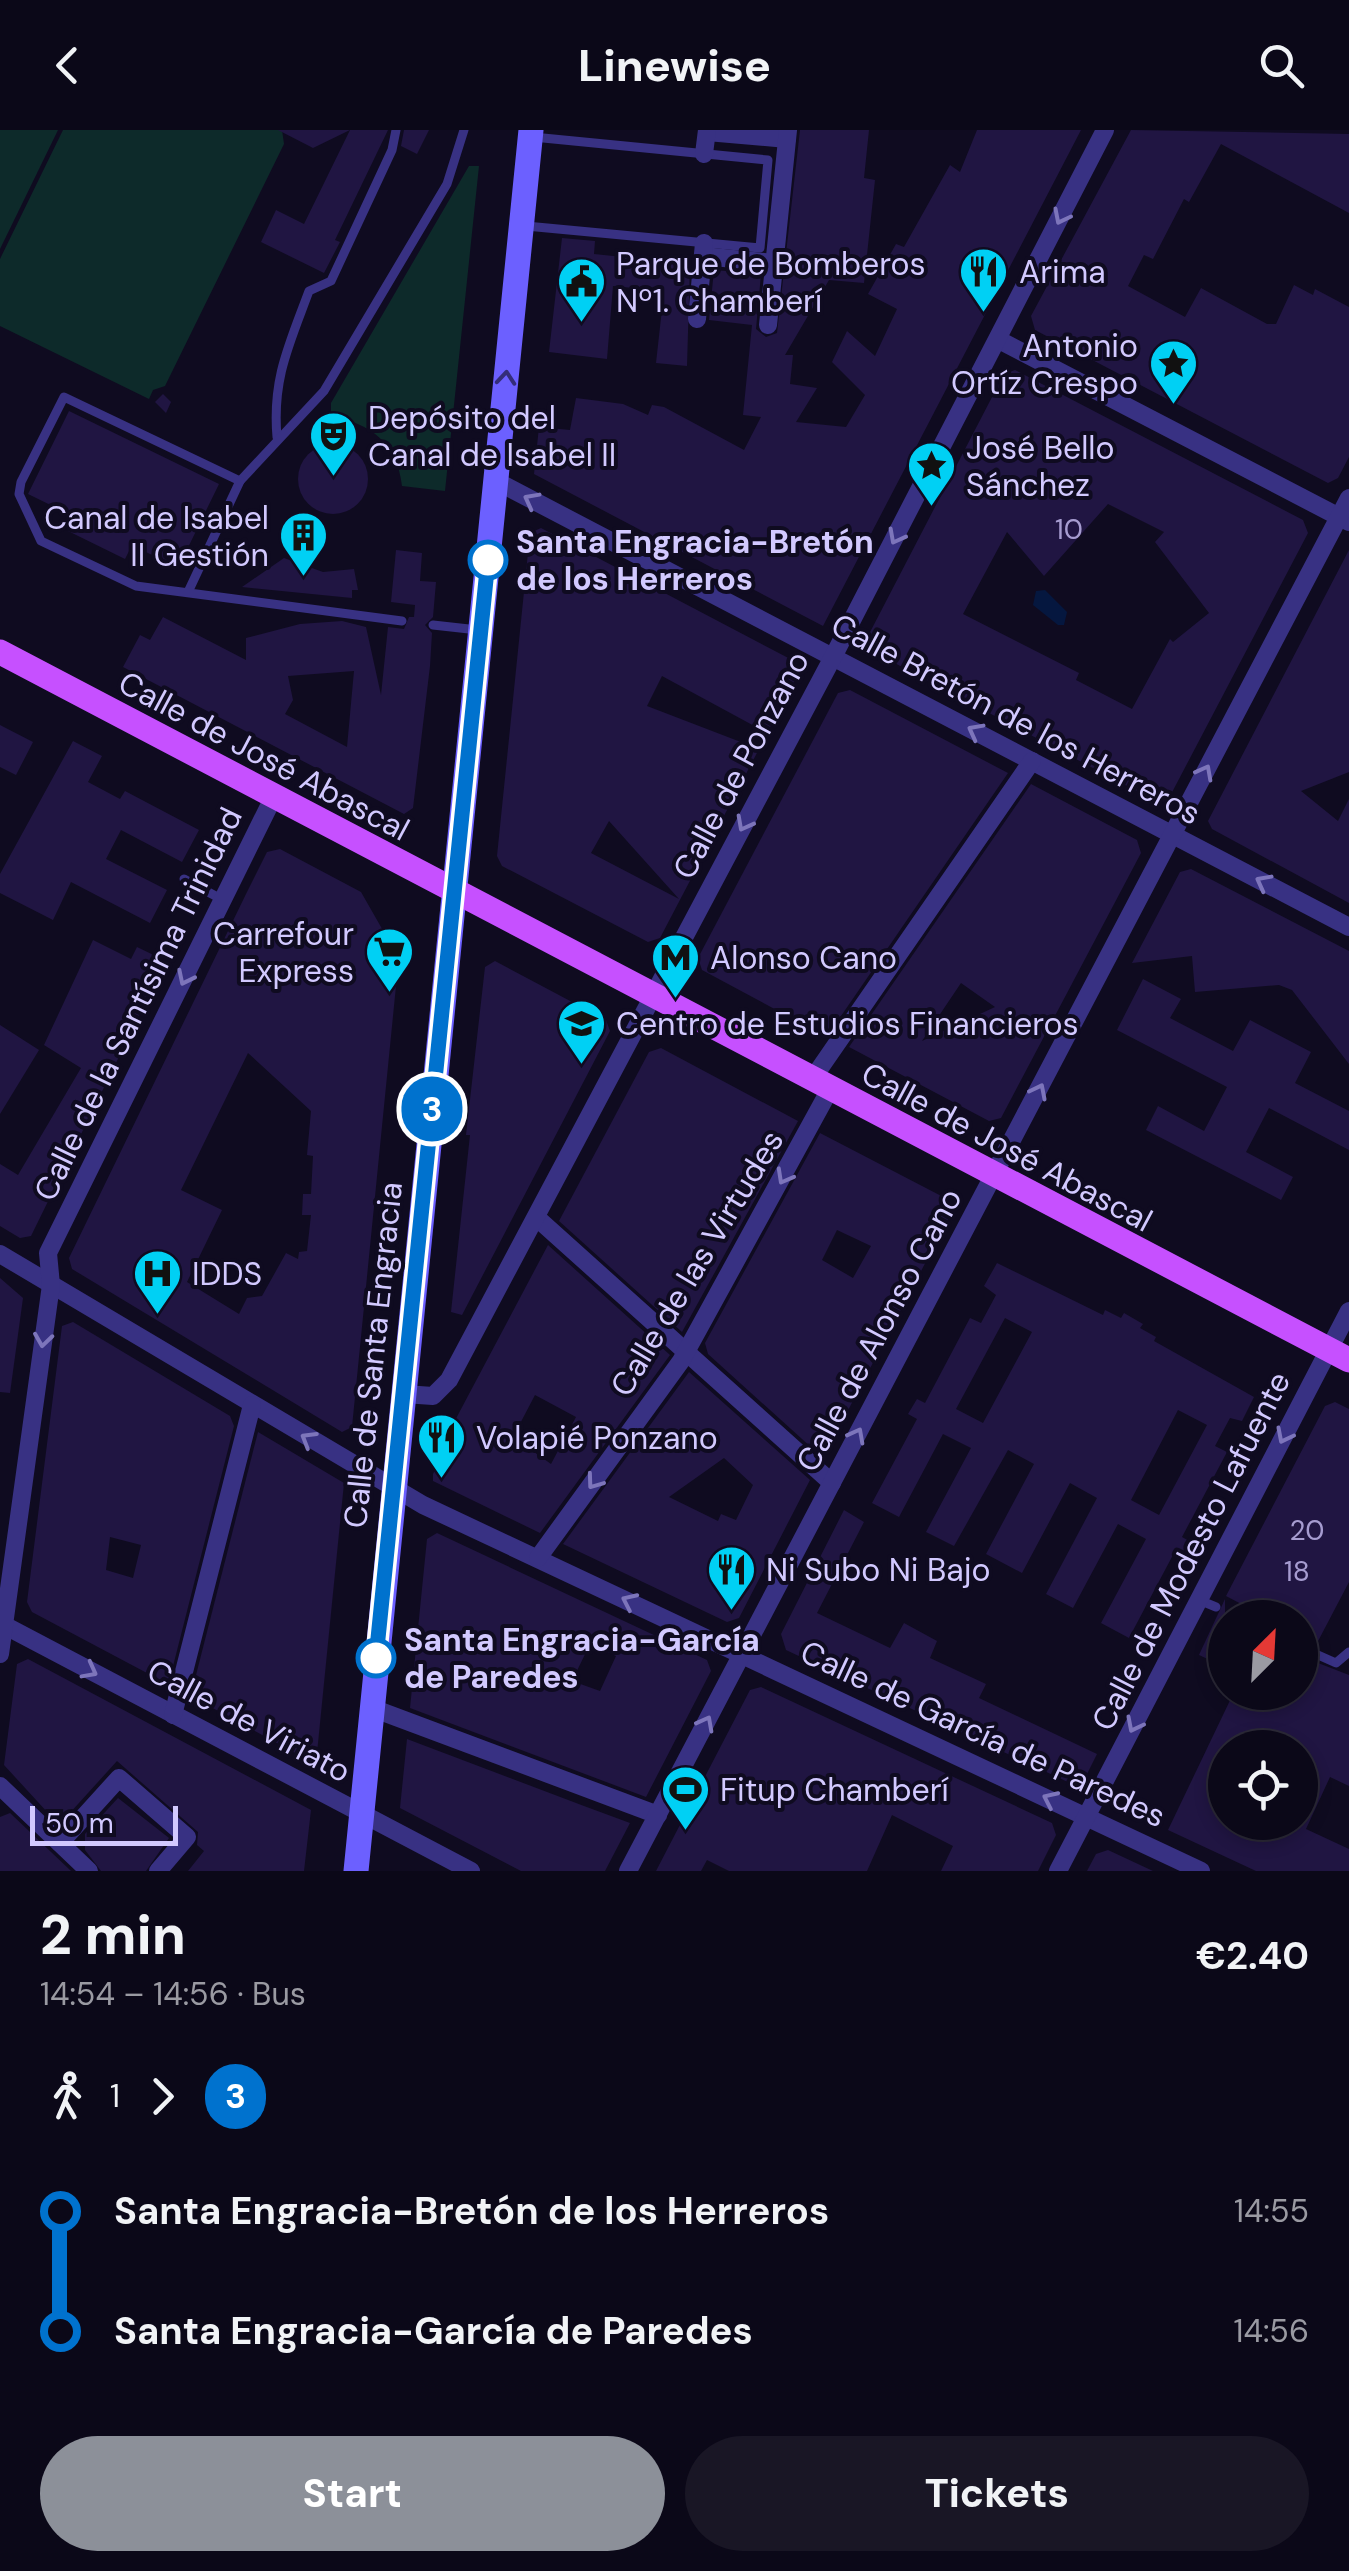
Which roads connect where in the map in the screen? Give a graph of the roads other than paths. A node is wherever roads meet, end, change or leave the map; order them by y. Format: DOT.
graph roads {
  1 [pos="396,130"];
  2 [pos="464,130"];
  3 [pos="1105,130"];
  4 [pos="707,131"];
  5 [pos="531,133"];
  6 [pos="788,135"];
  7 [pos="704,154"];
  8 [pos="522,225"];
  9 [pos="703,250"];
  10 [pos="774,263"];
  11 [pos="698,319"];
  12 [pos="768,325"];
  13 [pos="999,340"];
  14 [pos="277,437"];
  15 [pos="496,480"];
  16 [pos="240,481"];
  17 [pos="1349,498"];
  18 [pos="1344,520"];
  19 [pos="188,590"];
  20 [pos="402,621"];
  21 [pos="433,625"];
  22 [pos="480,631"];
  23 [pos="0,652"];
  24 [pos="833,658"];
  25 [pos="1032,761"];
  26 [pos="274,796"];
  27 [pos="1173,835"];
  28 [pos="184,880"];
  29 [pos="455,893"];
  30 [pos="224,900"];
  31 [pos="1349,927"];
  32 [pos="651,996"];
  33 [pos="820,1086"];
  34 [pos="993,1177"];
  35 [pos="537,1218"];
  36 [pos="0,1254"];
  37 [pos="51,1285"];
  38 [pos="1349,1312"];
  39 [pos="687,1352"];
  40 [pos="1339,1355"];
  41 [pos="404,1394"];
  42 [pos="252,1405"];
  43 [pos="832,1483"];
  44 [pos="392,1488"];
  45 [pos="538,1558"];
  46 [pos="2,1624"];
  47 [pos="1349,1652"];
  48 [pos="0,1654"];
  49 [pos="742,1654"];
  50 [pos="1318,1655"];
  51 [pos="372,1708"];
  52 [pos="173,1715"];
  53 [pos="0,1786"];
  54 [pos="361,1815"];
  55 [pos="658,1815"];
  56 [pos="1086,1817"];
  57 [pos="60,1843"];
  58 [pos="89,1871"];
  59 [pos="158,1871"];
  60 [pos="356,1871"];
  61 [pos="470,1871"];
  62 [pos="628,1871"];
  63 [pos="1058,1871"];
  64 [pos="1201,1871"];
  1 -- 14 [label="lane"];
  2 -- 14 [label="lane"];
  3 -- 13 [label="street, Calle de Ponzano, one-way"];
  4 -- 6 [label="street"];
  4 -- 7 [label="street"];
  5 -- 7 [label="lane"];
  5 -- 8 [label="main road, Calle de Santa Engracia"];
  6 -- 10 [label="street"];
  7 -- 9 [label="lane"];
  8 -- 9 [label="lane"];
  15 -- 8 [label="main road, Calle de Santa Engracia, one-way"];
  9 -- 10 [label="street"];
  9 -- 11 [label="street"];
  10 -- 12 [label="street"];
  13 -- 18 [label="street"];
  13 -- 24 [label="street, Calle de Ponzano, one-way"];
  14 -- 16 [label="lane"];
  15 -- 22 [label="main road, Calle de Santa Engracia"];
  24 -- 15 [label="street, Calle Bretón de los Herreros, one-way"];
  16 -- 19 [label="lane"];
  16 -- 19 [label="lane"];
  17 -- 18 [label="street, Calle de Alonso Cano"];
  27 -- 18 [label="street, Calle de Alonso Cano, one-way"];
  19 -- 20 [label="lane"];
  21 -- 22 [label="lane"];
  22 -- 29 [label="main road, Calle de Santa Engracia"];
  23 -- 26 [label="main road, Calle de José Abascal"];
  25 -- 24 [label="street, Calle Bretón de los Herreros, one-way"];
  24 -- 32 [label="street, Calle de Ponzano, one-way"];
  25 -- 27 [label="street, Calle Bretón de los Herreros"];
  25 -- 33 [label="street, Calle de las Virtudes"];
  26 -- 29 [label="main road, Calle de José Abascal"];
  26 -- 30 [label="street, Calle de la Santísima Trinidad"];
  31 -- 27 [label="street, Calle Bretón de los Herreros, one-way"];
  34 -- 27 [label="street, Calle de Alonso Cano, one-way"];
  28 -- 30 [label="lane"];
  29 -- 32 [label="main road, Calle de José Abascal"];
  29 -- 41 [label="main road, Calle de Santa Engracia"];
  30 -- 37 [label="street, Calle de la Santísima Trinidad, one-way"];
  32 -- 33 [label="main road, Calle de José Abascal"];
  32 -- 35 [label="street, Calle de Ponzano"];
  33 -- 34 [label="main road, Calle de José Abascal"];
  33 -- 39 [label="street, Calle de las Virtudes, one-way"];
  34 -- 40 [label="main road, Calle de José Abascal"];
  43 -- 34 [label="street, Calle de Alonso Cano, one-way"];
  35 -- 39 [label="street"];
  35 -- 41 [label="street, Calle de Ponzano"];
  36 -- 37 [label="street, Calle de García de Paredes"];
  37 -- 42 [label="street, Calle de García de Paredes"];
  37 -- 46 [label="street, Calle de la Santísima Trinidad, one-way"];
  38 -- 40 [label="street, Calle de Modesto Lafuente"];
  39 -- 43 [label="street"];
  39 -- 45 [label="street, Calle de las Virtudes, one-way"];
  40 -- 56 [label="street, Calle de Modesto Lafuente, one-way"];
  41 -- 44 [label="main road, Calle de Santa Engracia"];
  44 -- 42 [label="street, Calle de García de Paredes, one-way"];
  42 -- 52 [label="street"];
  43 -- 49 [label="street, Calle de Alonso Cano"];
  44 -- 45 [label="street, Calle de García de Paredes"];
  44 -- 51 [label="main road, Calle de Santa Engracia"];
  49 -- 45 [label="street, Calle de García de Paredes, one-way"];
  46 -- 48 [label="street, Calle de la Santísima Trinidad"];
  46 -- 52 [label="street, Calle de Viriato, one-way"];
  47 -- 50 [label="lane"];
  55 -- 49 [label="street, Calle de Alonso Cano, one-way"];
  56 -- 49 [label="street, Calle de García de Paredes, one-way"];
  51 -- 54 [label="main road, Calle de Santa Engracia"];
  51 -- 55 [label="street"];
  52 -- 54 [label="street, Calle de Viriato"];
  53 -- 57 [label="street"];
  54 -- 60 [label="main road, Calle de Santa Engracia"];
  54 -- 61 [label="street, Calle de Viriato"];
  55 -- 62 [label="street, Calle de Alonso Cano"];
  56 -- 63 [label="street, Calle de Modesto Lafuente"];
  56 -- 64 [label="street, Calle de García de Paredes"];
  57 -- 58 [label="street"];
  57 -- 59 [label="street"];
}
